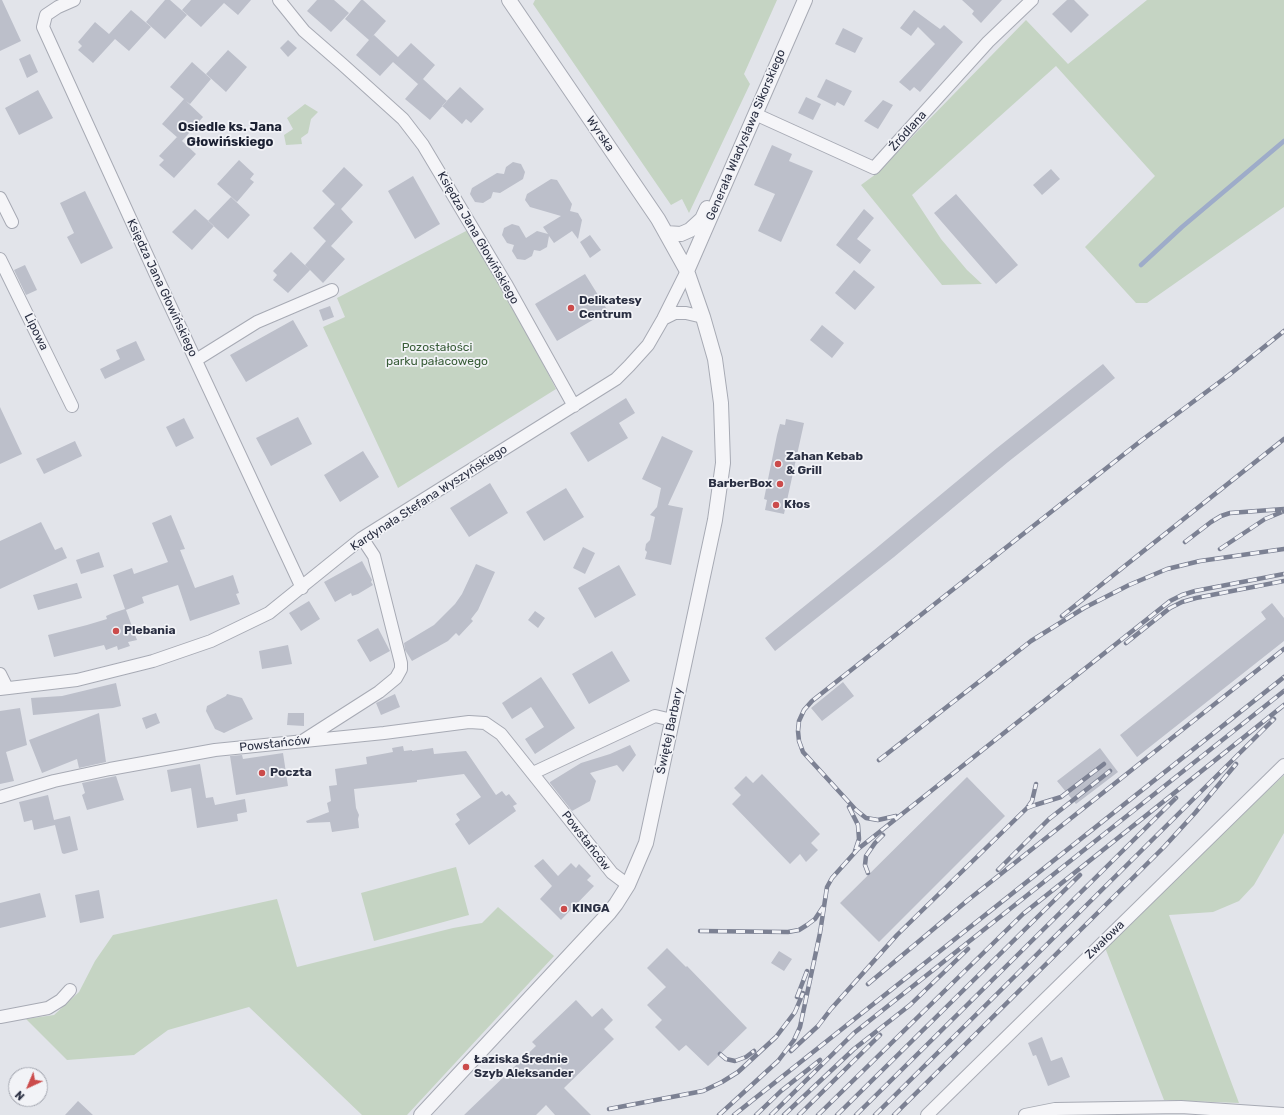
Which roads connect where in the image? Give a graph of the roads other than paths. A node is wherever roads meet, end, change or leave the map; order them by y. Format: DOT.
graph roads {
  1 [pos="74,0"];
  2 [pos="279,0"];
  3 [pos="509,0"];
  4 [pos="805,0"];
  5 [pos="1032,0"];
  6 [pos="755,114"];
  7 [pos="738,155"];
  8 [pos="0,198"];
  9 [pos="12,222"];
  10 [pos="666,233"];
  11 [pos="0,259"];
  12 [pos="687,271"];
  13 [pos="332,290"];
  14 [pos="703,316"];
  15 [pos="663,319"];
  16 [pos="196,360"];
  17 [pos="72,406"];
  18 [pos="574,406"];
  19 [pos="362,538"];
  20 [pos="302,588"];
  21 [pos="0,674"];
  22 [pos="3,688"];
  23 [pos="672,720"];
  24 [pos="302,742"];
  25 [pos="1284,765"];
  26 [pos="533,773"];
  27 [pos="0,797"];
  28 [pos="628,885"];
  29 [pos="70,990"];
  30 [pos="0,1016"];
  31 [pos="1284,1114"];
  32 [pos="421,1115"];
  33 [pos="926,1115"];
  34 [pos="1025,1115"];
  1 -- 16 [label="street, Księdza Jana Głowińskiego"];
  2 -- 18 [label="street, Księdza Jana Głowińskiego"];
  3 -- 10 [label="street, Wyrska"];
  4 -- 6 [label="street, Generała Władysława Sikorskiego"];
  5 -- 6 [label="street, Źródlana"];
  6 -- 7 [label="street, Generała Władysława Sikorskiego"];
  7 -- 10 [label="street"];
  7 -- 12 [label="street, Generała Władysława Sikorskiego"];
  8 -- 9 [label="street"];
  10 -- 12 [label="street, Wyrska"];
  11 -- 17 [label="street, Lipowa"];
  12 -- 14 [label="street, Świętej Barbary"];
  12 -- 15 [label="street, Kardynała Stefana Wyszyńskiego"];
  13 -- 16 [label="street"];
  14 -- 15 [label="street"];
  14 -- 23 [label="street, Świętej Barbary"];
  15 -- 18 [label="street, Kardynała Stefana Wyszyńskiego"];
  16 -- 20 [label="street, Księdza Jana Głowińskiego"];
  18 -- 19 [label="street, Kardynała Stefana Wyszyńskiego"];
  19 -- 20 [label="street, Kardynała Stefana Wyszyńskiego"];
  19 -- 24 [label="street"];
  20 -- 22 [label="street, Kardynała Stefana Wyszyńskiego"];
  21 -- 22 [label="street, Kardynała Stefana Wyszyńskiego"];
  23 -- 26 [label="street"];
  23 -- 28 [label="street, Świętej Barbary"];
  24 -- 26 [label="street, Powstańców"];
  24 -- 27 [label="street, Powstańców"];
  25 -- 33 [label="street, Zwałowa"];
  26 -- 28 [label="street, Powstańców"];
  28 -- 32 [label="street, Świętej Barbary"];
  29 -- 30 [label="street"];
  31 -- 34 [label="street"];
}
